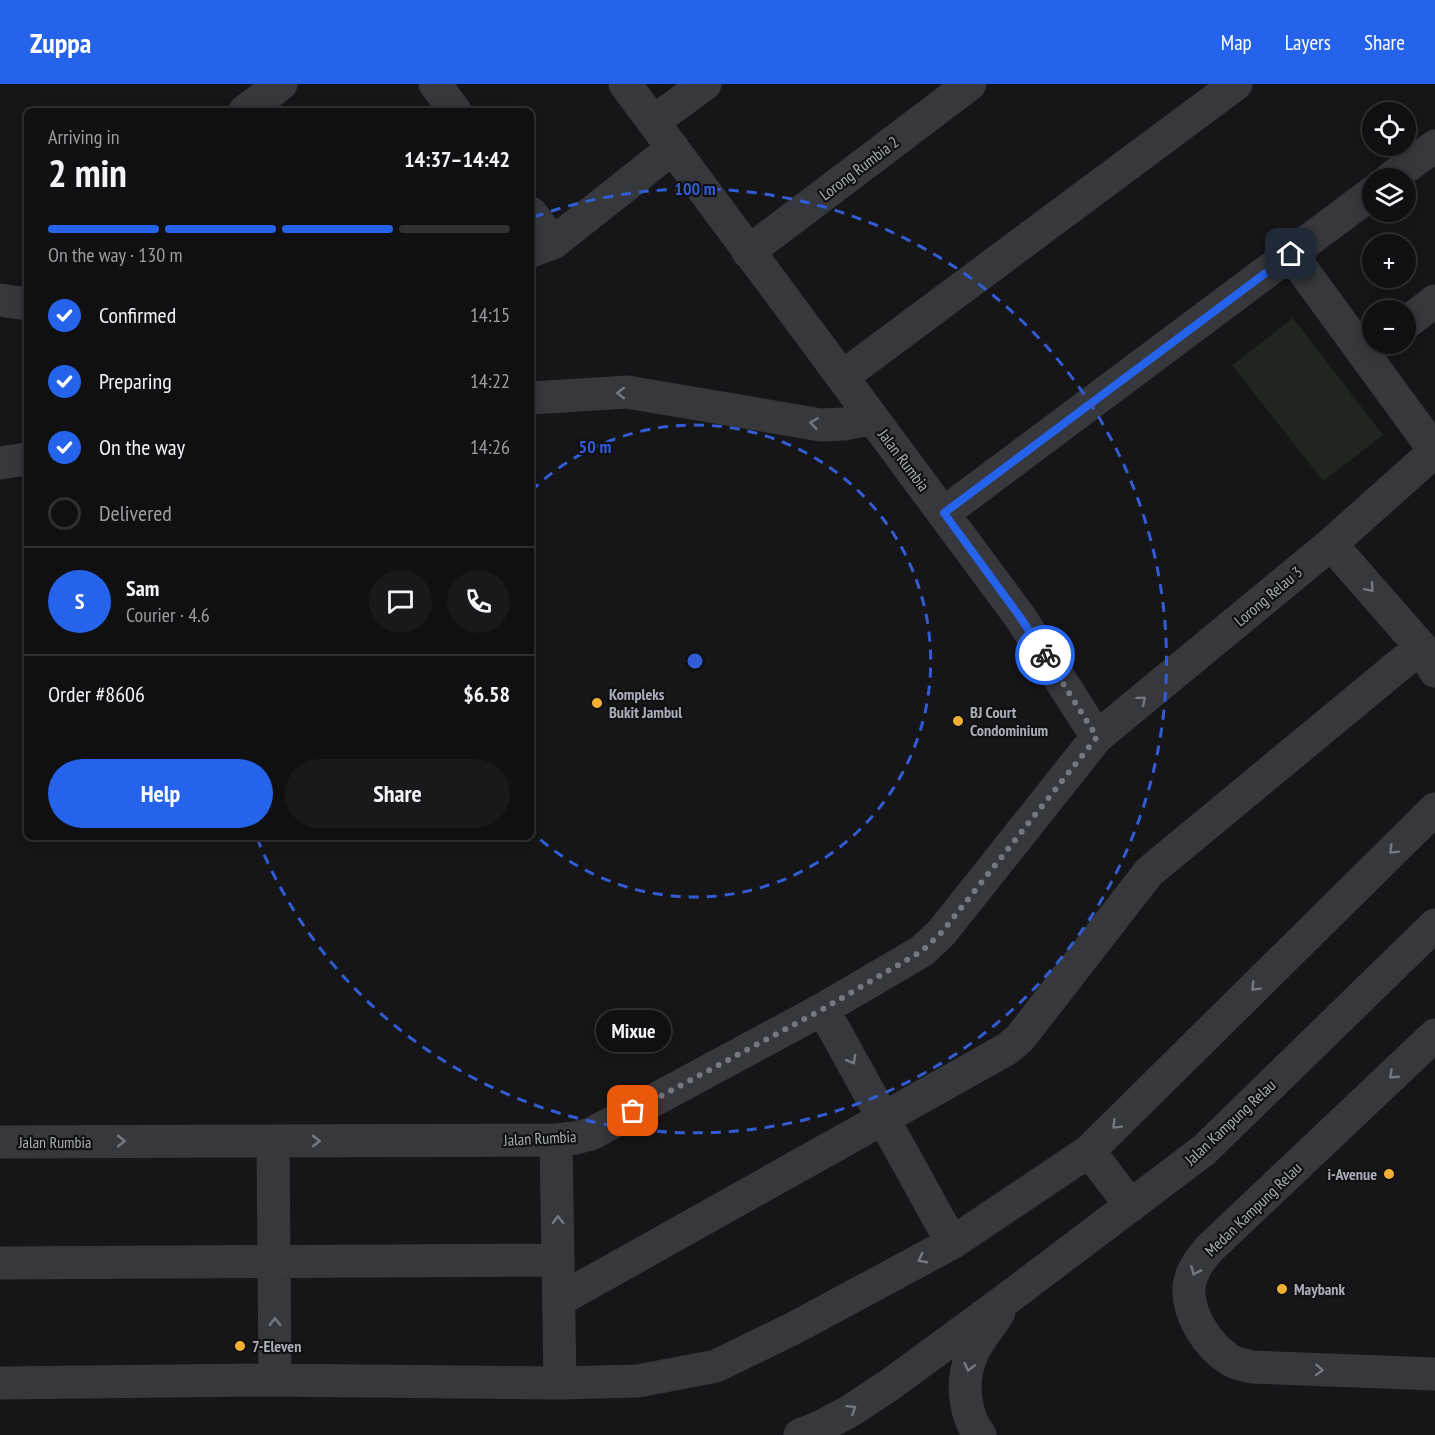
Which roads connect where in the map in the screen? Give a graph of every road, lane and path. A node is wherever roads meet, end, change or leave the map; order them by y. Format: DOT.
graph roads {
  1 [pos="281,84"];
  2 [pos="435,84"];
  3 [pos="625,84"];
  4 [pos="705,84"];
  5 [pos="970,84"];
  6 [pos="1236,84"];
  7 [pos="249,108"];
  8 [pos="453,108"];
  9 [pos="653,122"];
  10 [pos="1435,146"];
  11 [pos="673,148"];
  12 [pos="1405,168"];
  13 [pos="1362,201"];
  14 [pos="534,222"];
  15 [pos="542,247"];
  16 [pos="748,252"];
  17 [pos="1291,254"];
  18 [pos="0,300"];
  19 [pos="1435,301"];
  20 [pos="24,304"];
  21 [pos="1416,315"];
  22 [pos="1362,338"];
  23 [pos="1374,354"];
  24 [pos="842,377"];
  25 [pos="534,398"];
  26 [pos="872,418"];
  27 [pos="1435,451"];
  28 [pos="24,459"];
  29 [pos="0,463"];
  30 [pos="944,513"];
  31 [pos="1331,544"];
  32 [pos="1428,659"];
  33 [pos="1097,737"];
  34 [pos="1435,809"];
  35 [pos="1435,925"];
  36 [pos="823,1009"];
  37 [pos="1435,1035"];
  38 [pos="885,1119"];
  39 [pos="556,1140"];
  40 [pos="273,1141"];
  41 [pos="0,1142"];
  42 [pos="1089,1151"];
  43 [pos="1131,1206"];
  44 [pos="952,1243"];
  45 [pos="558,1260"];
  46 [pos="274,1262"];
  47 [pos="0,1263"];
  48 [pos="1008,1298"];
  49 [pos="559,1300"];
  50 [pos="1435,1374"];
  51 [pos="275,1380"];
  52 [pos="0,1383"];
  53 [pos="560,1383"];
  54 [pos="800,1435"];
  55 [pos="980,1435"];
  1 -- 7 [label="street"];
  2 -- 8 [label="street"];
  3 -- 9 [label="street, Jalan Rumbia"];
  4 -- 9 [label="street"];
  5 -- 16 [label="street, Lorong Rumbia 2"];
  6 -- 24 [label="street"];
  9 -- 11 [label="street, Jalan Rumbia"];
  10 -- 12 [label="street"];
  11 -- 15 [label="street"];
  11 -- 16 [label="street, Jalan Rumbia"];
  13 -- 17 [label="street"];
  14 -- 15 [label="street"];
  16 -- 24 [label="street, Jalan Rumbia"];
  17 -- 22 [label="street"];
  17 -- 30 [label="street"];
  18 -- 20 [label="street"];
  19 -- 21 [label="street"];
  23 -- 27 [label="street"];
  24 -- 26 [label="street, Jalan Rumbia"];
  26 -- 25 [label="street, one-way"];
  26 -- 30 [label="street, Jalan Rumbia"];
  27 -- 31 [label="street, Lorong Relau 3"];
  28 -- 29 [label="street"];
  30 -- 33 [label="street, Jalan Rumbia"];
  31 -- 32 [label="street, one-way"];
  33 -- 31 [label="street, Lorong Relau 3, one-way"];
  32 -- 38 [label="street"];
  33 -- 36 [label="street, Jalan Rumbia"];
  34 -- 42 [label="street, one-way"];
  35 -- 43 [label="street, Jalan Kampung Relau"];
  36 -- 38 [label="street, one-way"];
  36 -- 39 [label="street, Jalan Rumbia"];
  37 -- 50 [label="street, Medan Kampung Relau, one-way"];
  38 -- 44 [label="street"];
  38 -- 49 [label="street"];
  40 -- 39 [label="street, Jalan Rumbia, one-way"];
  45 -- 39 [label="street, one-way"];
  41 -- 40 [label="street, Jalan Rumbia, one-way"];
  40 -- 46 [label="street"];
  42 -- 43 [label="street"];
  42 -- 44 [label="street"];
  43 -- 48 [label="street, Jalan Kampung Relau"];
  44 -- 53 [label="street, one-way"];
  45 -- 46 [label="street"];
  45 -- 49 [label="street"];
  46 -- 47 [label="street"];
  51 -- 46 [label="street, one-way"];
  54 -- 48 [label="street, Jalan Kampung Relau, one-way"];
  48 -- 55 [label="street, Jalan Kampung Relau, one-way"];
  49 -- 53 [label="street"];
  51 -- 52 [label="street"];
  51 -- 53 [label="street"];
}
